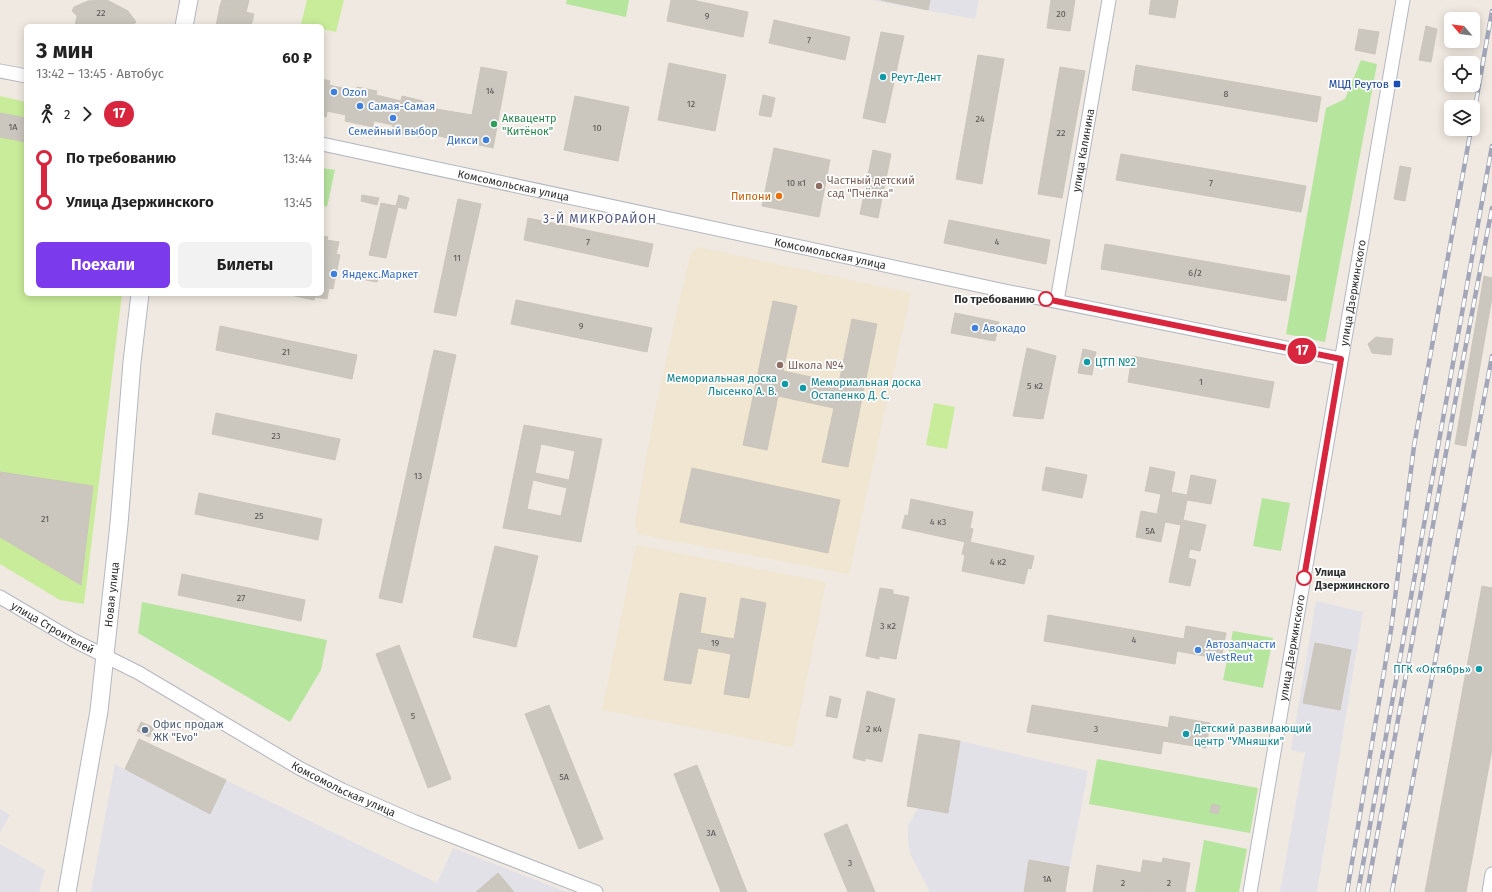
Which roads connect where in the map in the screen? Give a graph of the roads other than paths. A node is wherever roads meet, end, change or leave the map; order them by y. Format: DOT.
graph roads {
  1 [pos="189,0"];
  2 [pos="1109,0"];
  3 [pos="1403,0"];
  4 [pos="184,24"];
  5 [pos="0,71"];
  6 [pos="24,76"];
  7 [pos="324,144"];
  8 [pos="140,296"];
  9 [pos="1057,301"];
  10 [pos="1341,359"];
  11 [pos="0,597"];
  12 [pos="106,656"];
  13 [pos="1492,874"];
  14 [pos="67,892"];
  15 [pos="596,892"];
  16 [pos="1250,892"];
  17 [pos="1489,892"];
  1 -- 4 [label="street"];
  2 -- 9 [label="street, улица Калинина"];
  3 -- 10 [label="street, улица Дзержинского"];
  5 -- 6 [label="street"];
  7 -- 9 [label="street, Комсомольская улица"];
  8 -- 12 [label="street, Новая улица"];
  9 -- 10 [label="street, Комсомольская улица"];
  10 -- 16 [label="street, улица Дзержинского"];
  11 -- 12 [label="street, улица Строителей"];
  12 -- 14 [label="street, Новая улица"];
  12 -- 15 [label="street, Комсомольская улица"];
  13 -- 17 [label="street"];
}
